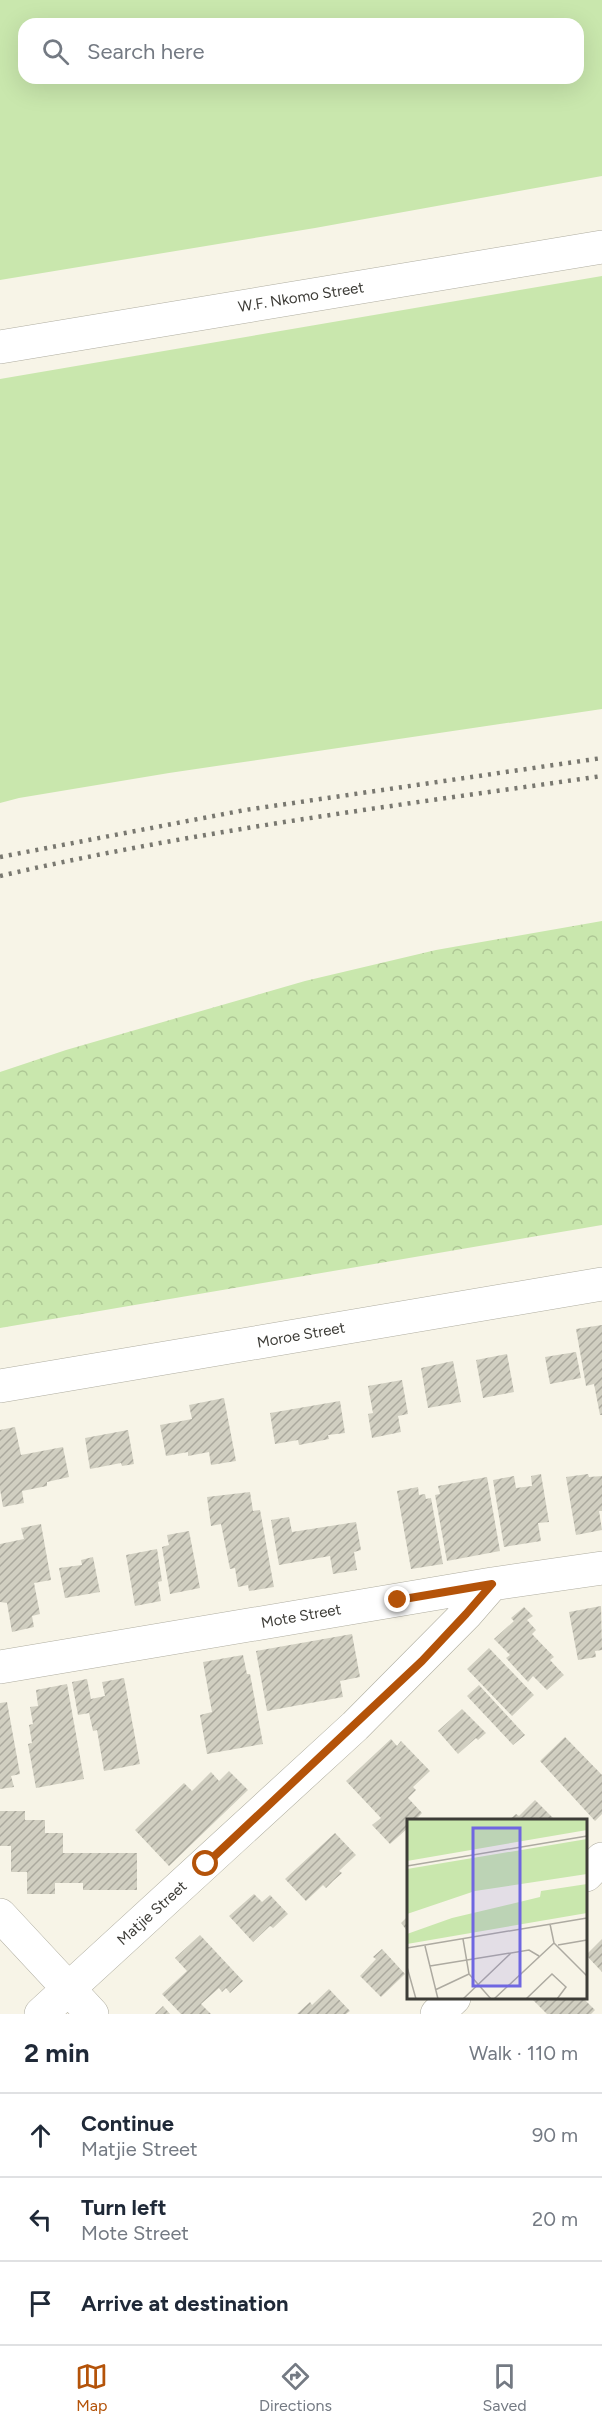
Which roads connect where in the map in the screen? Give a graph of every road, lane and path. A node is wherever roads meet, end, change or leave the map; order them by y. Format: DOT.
graph roads {
  1 [pos="602,247"];
  2 [pos="0,347"];
  3 [pos="602,1284"];
  4 [pos="0,1386"];
  5 [pos="602,1568"];
  6 [pos="492,1584"];
  7 [pos="0,1667"];
  8 [pos="602,1859"];
  9 [pos="587,1873"];
  10 [pos="0,1915"];
  11 [pos="69,1989"];
  12 [pos="453,1999"];
  13 [pos="41,2014"];
  14 [pos="92,2014"];
  15 [pos="437,2014"];
  1 -- 2 [label="street, W.F. Nkomo Street"];
  3 -- 4 [label="street, Moroe Street"];
  5 -- 6 [label="street, Mote Street"];
  6 -- 7 [label="street, Mote Street"];
  6 -- 11 [label="street, Matjie Street"];
  8 -- 9 [label="street"];
  10 -- 11 [label="street"];
  11 -- 13 [label="street, Matjie Street"];
  11 -- 14 [label="street"];
  12 -- 15 [label="street"];
}
